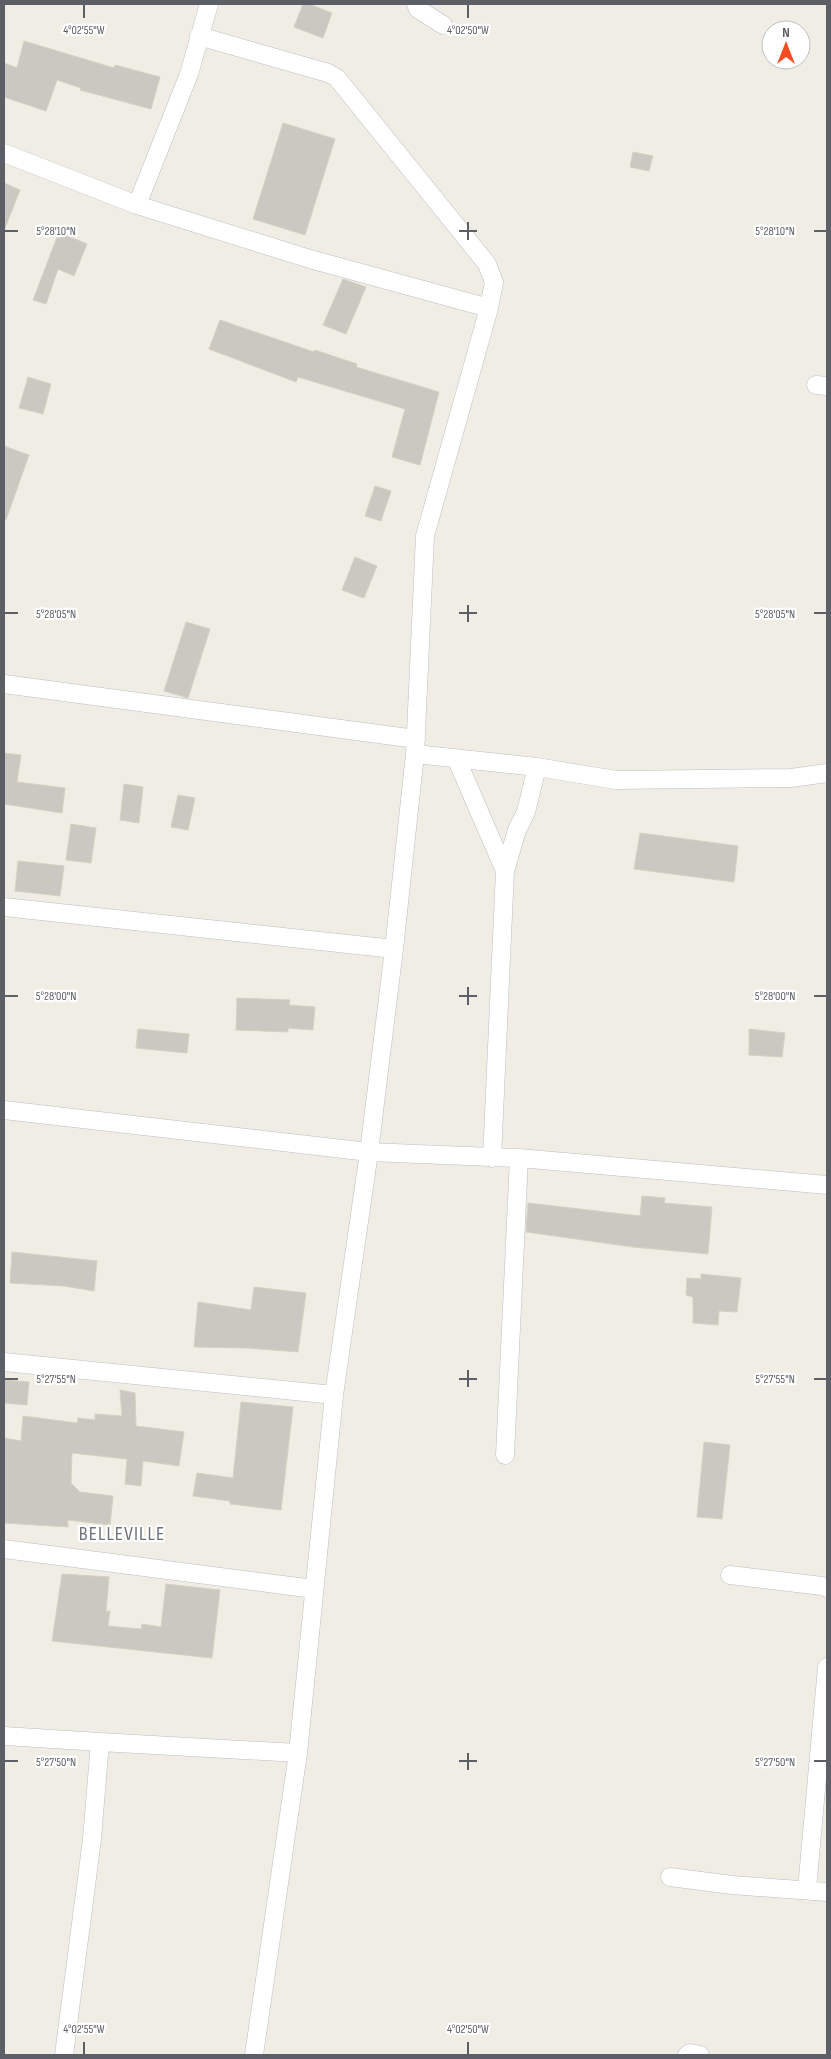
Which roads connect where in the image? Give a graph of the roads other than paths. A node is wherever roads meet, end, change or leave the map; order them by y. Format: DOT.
graph roads {
  1 [pos="209,4"];
  2 [pos="416,4"];
  3 [pos="443,25"];
  4 [pos="199,36"];
  5 [pos="4,153"];
  6 [pos="137,205"];
  7 [pos="489,308"];
  8 [pos="4,684"];
  9 [pos="416,747"];
  10 [pos="456,758"];
  11 [pos="537,766"];
  12 [pos="827,773"];
  13 [pos="505,871"];
  14 [pos="4,907"];
  15 [pos="394,949"];
  16 [pos="4,1110"];
  17 [pos="369,1152"];
  18 [pos="492,1158"];
  19 [pos="519,1158"];
  20 [pos="827,1185"];
  21 [pos="4,1362"];
  22 [pos="334,1396"];
  23 [pos="506,1455"];
  24 [pos="4,1548"];
  25 [pos="730,1575"];
  26 [pos="827,1588"];
  27 [pos="314,1589"];
  28 [pos="827,1667"];
  29 [pos="4,1736"];
  30 [pos="100,1742"];
  31 [pos="298,1753"];
  32 [pos="670,1876"];
  33 [pos="808,1890"];
  34 [pos="827,1892"];
  35 [pos="64,2055"];
  36 [pos="254,2055"];
  37 [pos="687,2055"];
  38 [pos="700,2055"];
  1 -- 4 [label="street"];
  2 -- 3 [label="street"];
  4 -- 6 [label="street"];
  4 -- 7 [label="street"];
  5 -- 6 [label="street"];
  6 -- 7 [label="street"];
  7 -- 9 [label="street"];
  8 -- 9 [label="street"];
  9 -- 10 [label="street"];
  9 -- 15 [label="street"];
  10 -- 11 [label="street"];
  10 -- 13 [label="street"];
  11 -- 12 [label="street"];
  11 -- 13 [label="street"];
  13 -- 18 [label="street"];
  14 -- 15 [label="street"];
  15 -- 17 [label="street"];
  16 -- 17 [label="street"];
  17 -- 18 [label="street"];
  17 -- 22 [label="street"];
  18 -- 19 [label="street"];
  19 -- 20 [label="street"];
  19 -- 23 [label="street"];
  21 -- 22 [label="street"];
  22 -- 27 [label="street"];
  24 -- 27 [label="street"];
  25 -- 26 [label="street"];
  27 -- 31 [label="street"];
  28 -- 33 [label="street"];
  29 -- 30 [label="street"];
  30 -- 31 [label="street"];
  30 -- 35 [label="street"];
  31 -- 36 [label="street"];
  32 -- 33 [label="street"];
  33 -- 34 [label="street"];
  37 -- 38 [label="street"];
}
